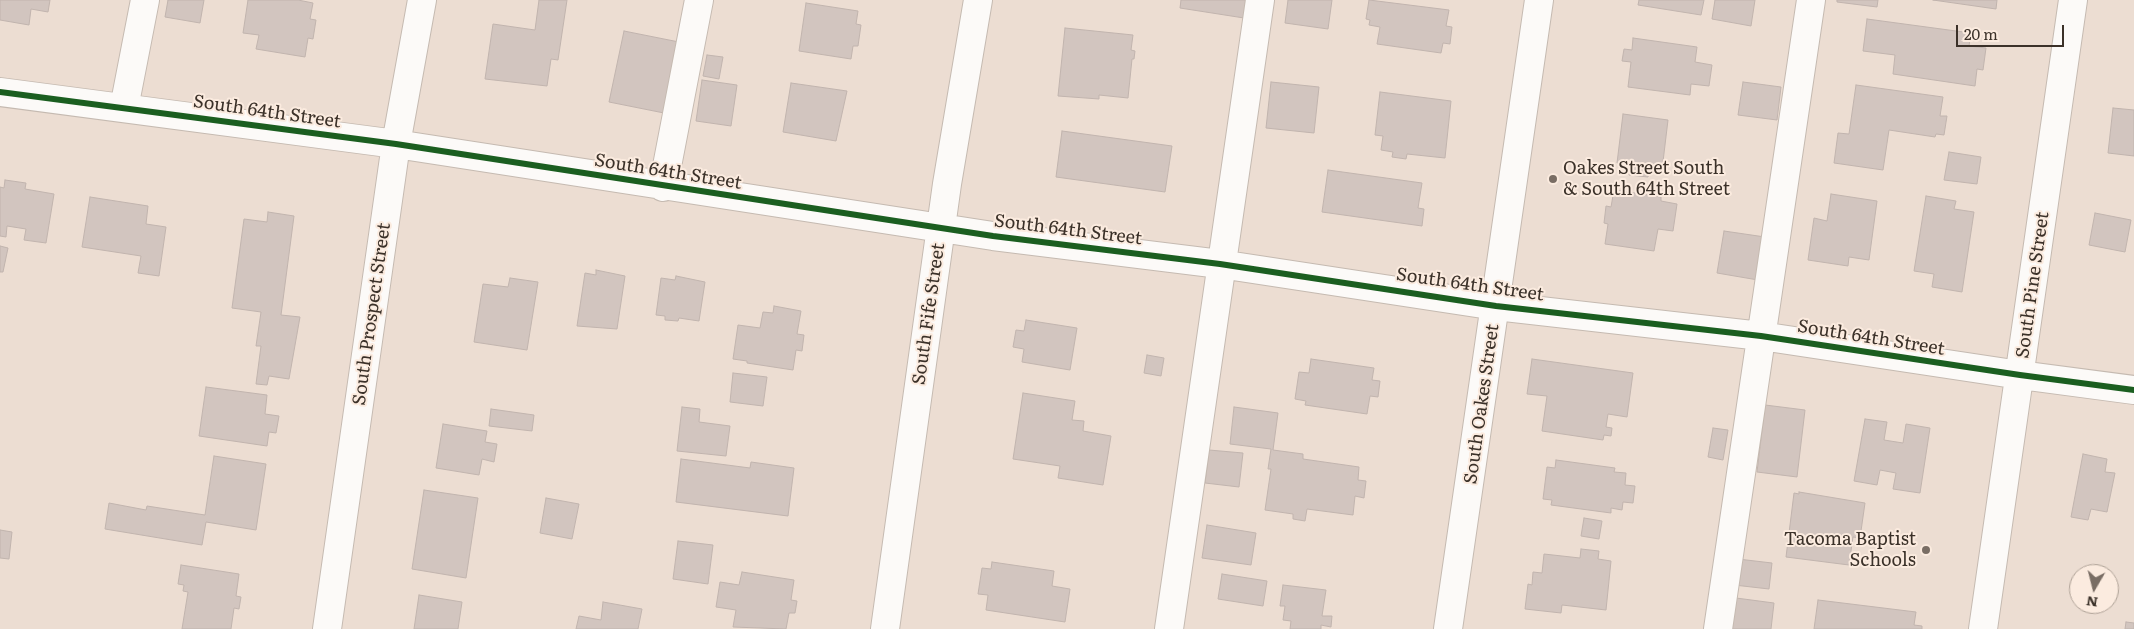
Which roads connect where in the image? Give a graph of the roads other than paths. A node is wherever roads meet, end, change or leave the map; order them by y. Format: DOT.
graph roads {
  1 [pos="145,0"];
  2 [pos="422,0"];
  3 [pos="699,0"];
  4 [pos="978,0"];
  5 [pos="1260,0"];
  6 [pos="1539,0"];
  7 [pos="1811,0"];
  8 [pos="2073,0"];
  9 [pos="0,92"];
  10 [pos="124,108"];
  11 [pos="396,144"];
  12 [pos="663,187"];
  13 [pos="941,227"];
  14 [pos="1220,264"];
  15 [pos="1496,306"];
  16 [pos="1761,336"];
  17 [pos="2020,375"];
  18 [pos="2134,390"];
  19 [pos="326,629"];
  20 [pos="885,629"];
  21 [pos="1169,629"];
  22 [pos="1448,629"];
  23 [pos="1718,629"];
  24 [pos="1983,629"];
  1 -- 10 [label="street"];
  2 -- 11 [label="street, South Prospect Street"];
  3 -- 12 [label="street"];
  4 -- 13 [label="street, South Fife Street"];
  5 -- 14 [label="street"];
  6 -- 15 [label="street, South Oakes Street"];
  7 -- 16 [label="street"];
  8 -- 17 [label="street, South Pine Street"];
  9 -- 10 [label="street, South 64th Street"];
  10 -- 11 [label="street, South 64th Street"];
  11 -- 12 [label="street, South 64th Street"];
  11 -- 19 [label="street, South Prospect Street"];
  12 -- 13 [label="street, South 64th Street"];
  13 -- 14 [label="street, South 64th Street"];
  13 -- 20 [label="street, South Fife Street"];
  14 -- 15 [label="street, South 64th Street"];
  14 -- 21 [label="street"];
  15 -- 16 [label="street, South 64th Street"];
  15 -- 22 [label="street, South Oakes Street"];
  16 -- 17 [label="street, South 64th Street"];
  16 -- 23 [label="street"];
  17 -- 18 [label="street, South 64th Street"];
  17 -- 24 [label="street, South Pine Street"];
}
